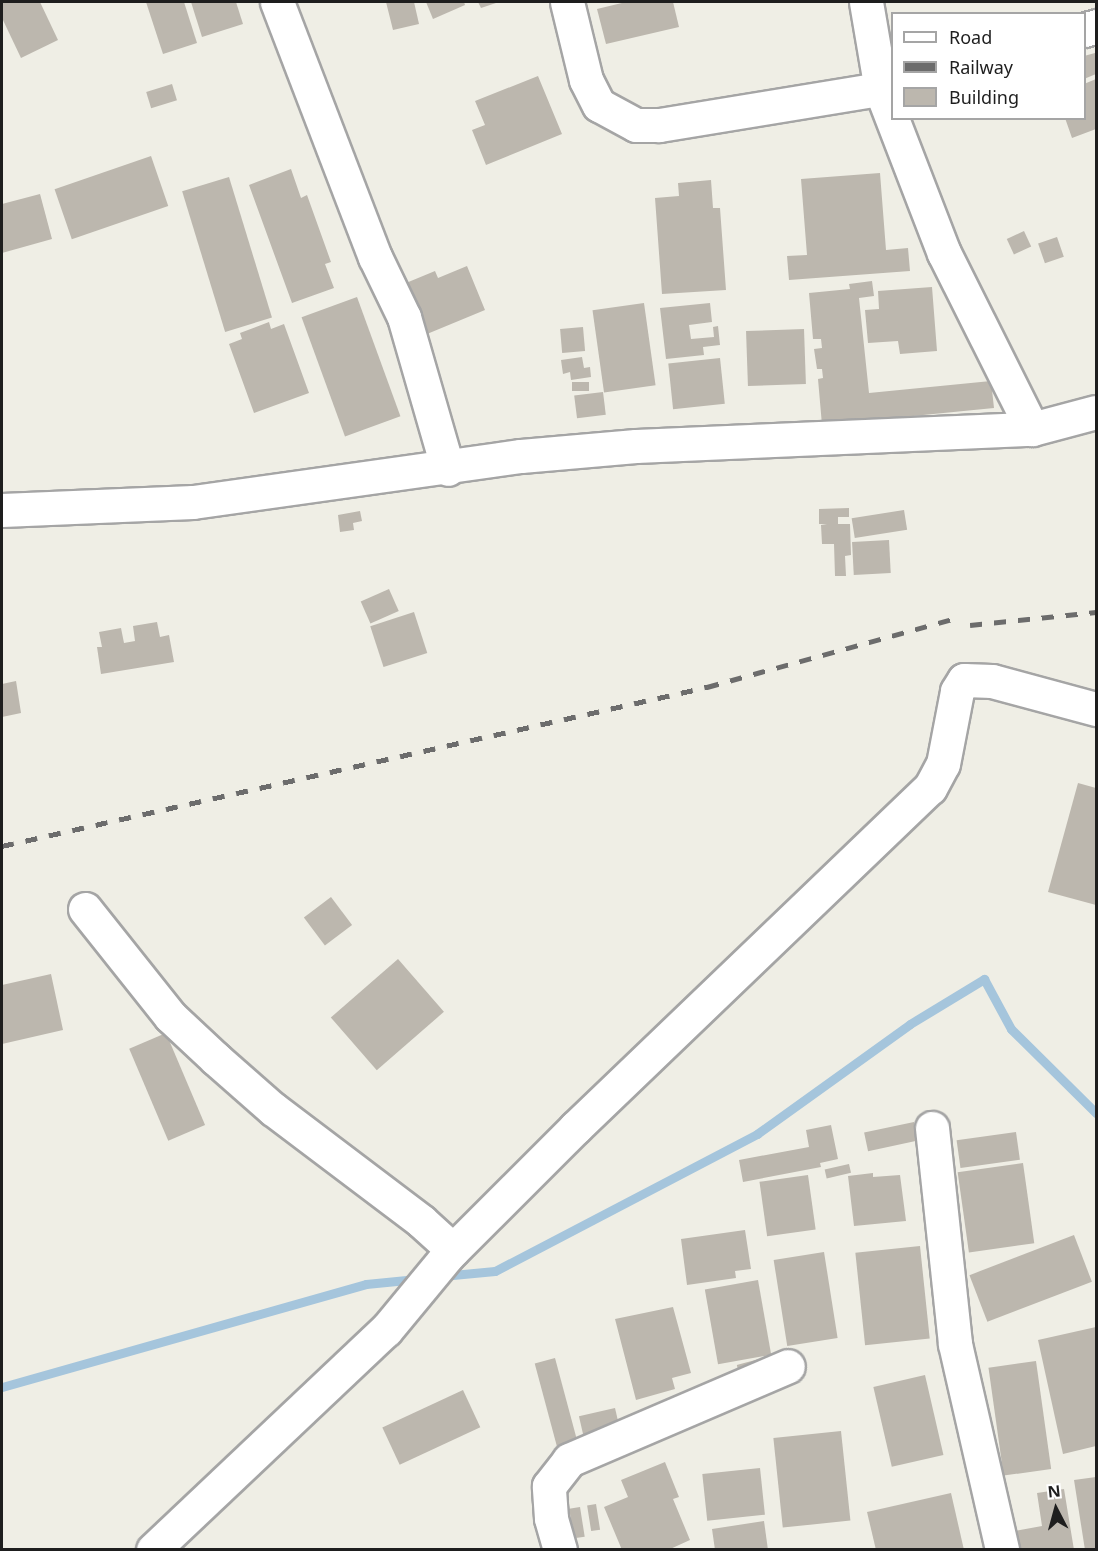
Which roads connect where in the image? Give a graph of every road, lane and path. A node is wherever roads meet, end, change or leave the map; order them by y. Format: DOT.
graph roads {
  1 [pos="277,2"];
  2 [pos="567,2"];
  3 [pos="866,2"];
  4 [pos="887,88"];
  5 [pos="898,120"];
  6 [pos="1096,412"];
  7 [pos="1032,429"];
  8 [pos="448,469"];
  9 [pos="2,510"];
  10 [pos="1096,709"];
  11 [pos="85,909"];
  12 [pos="932,1128"];
  13 [pos="450,1252"];
  14 [pos="788,1366"];
  15 [pos="153,1550"];
  16 [pos="560,1550"];
  17 [pos="1002,1550"];
  1 -- 8 [label="street"];
  2 -- 4 [label="street"];
  3 -- 4 [label="street"];
  5 -- 7 [label="street"];
  6 -- 7 [label="street"];
  7 -- 8 [label="street"];
  8 -- 9 [label="street"];
  10 -- 13 [label="street"];
  11 -- 13 [label="street"];
  12 -- 17 [label="street"];
  13 -- 15 [label="street"];
  14 -- 16 [label="street"];
}
